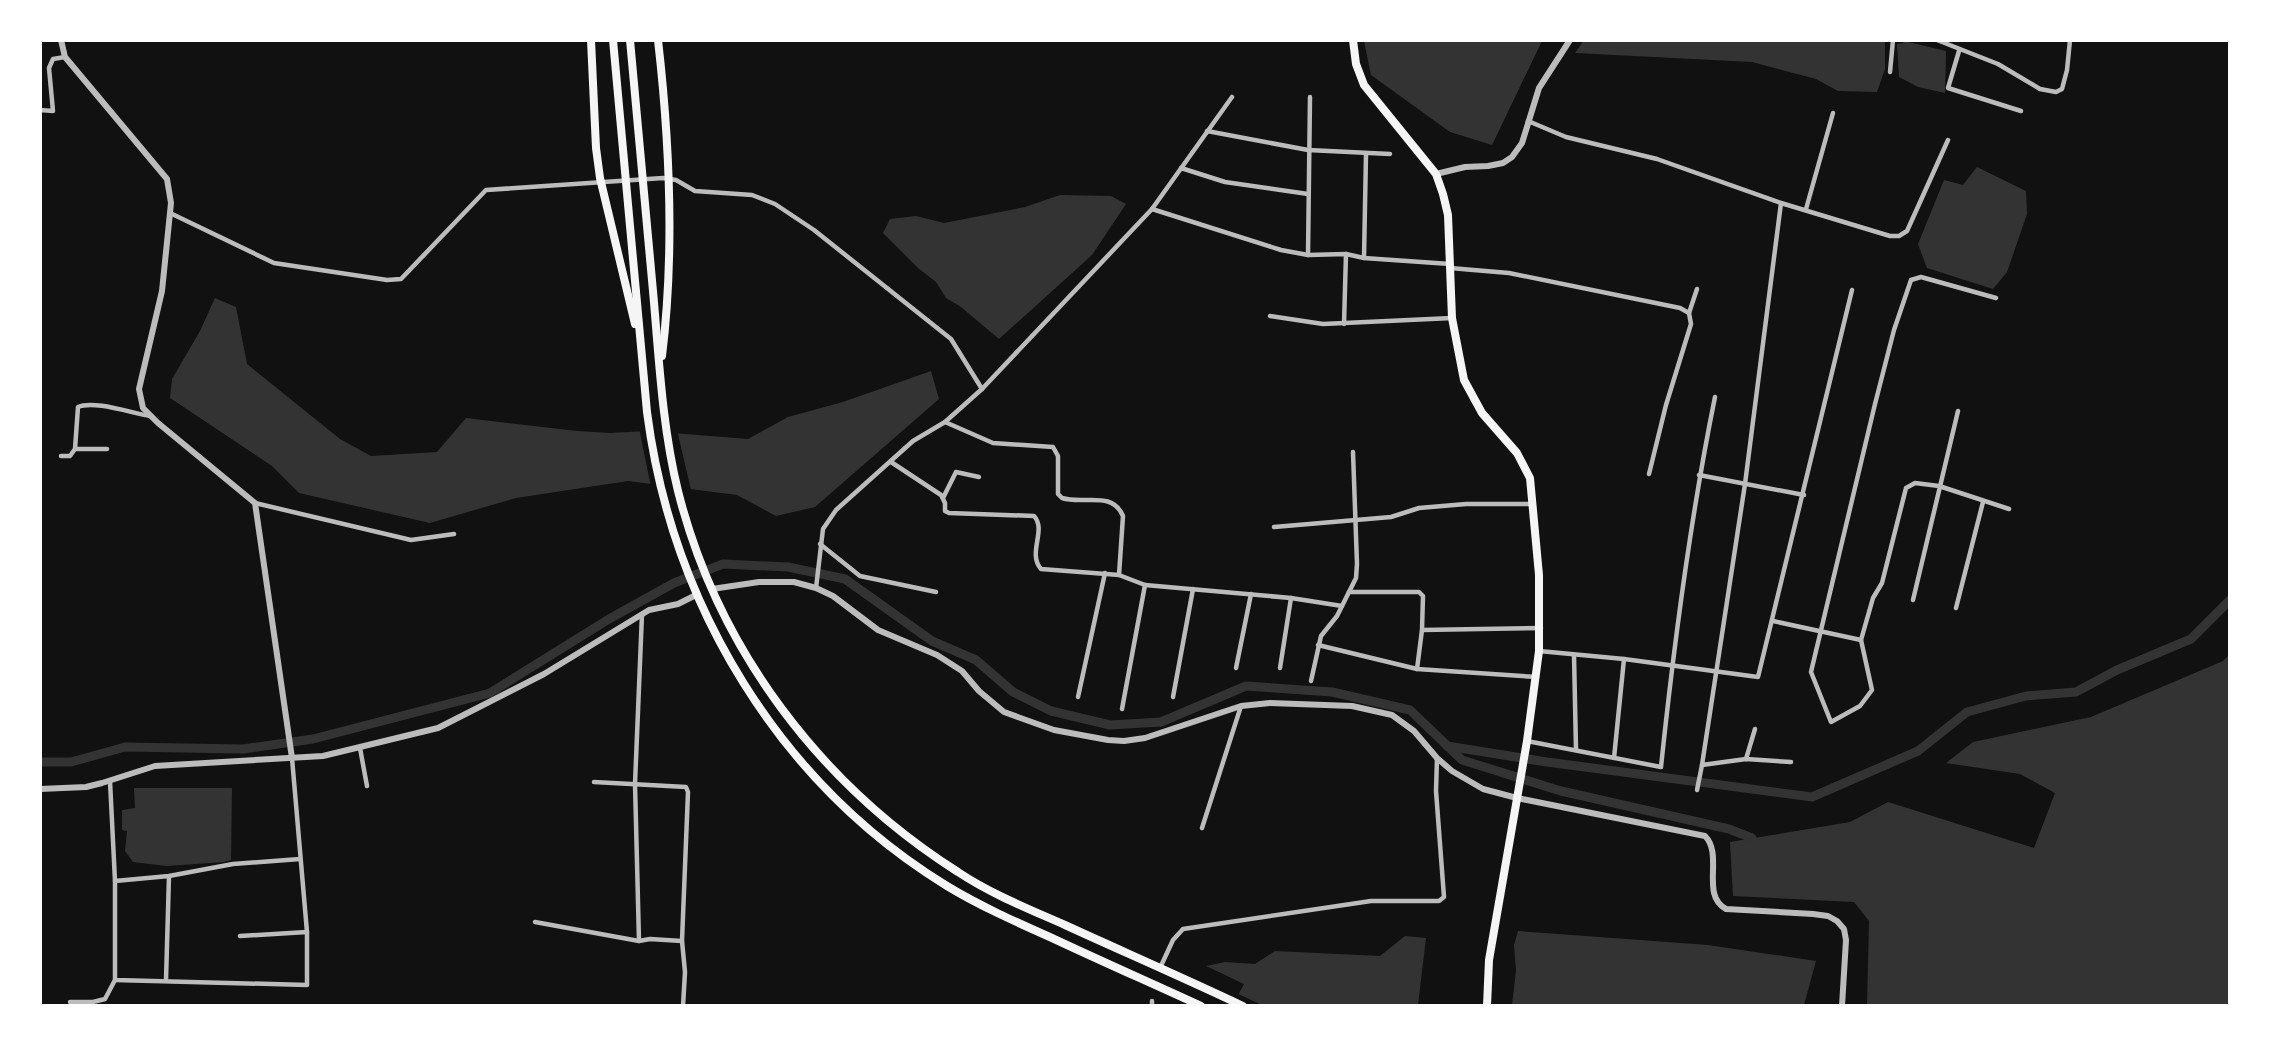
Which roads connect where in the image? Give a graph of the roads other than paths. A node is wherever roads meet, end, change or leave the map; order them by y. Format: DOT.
graph roads {
  1 [pos="61,40"];
  2 [pos="591,40"];
  3 [pos="613,40"];
  4 [pos="630,40"];
  5 [pos="658,40"];
  6 [pos="1353,40"];
  7 [pos="1570,40"];
  8 [pos="1893,40"];
  9 [pos="1937,40"];
  10 [pos="2070,40"];
  11 [pos="1959,51"];
  12 [pos="65,57"];
  13 [pos="1890,72"];
  14 [pos="1232,97"];
  15 [pos="1310,97"];
  16 [pos="40,110"];
  17 [pos="2021,111"];
  18 [pos="1833,112"];
  19 [pos="1528,121"];
  20 [pos="1207,131"];
  21 [pos="1948,140"];
  22 [pos="1308,150"];
  23 [pos="1366,154"];
  24 [pos="1390,154"];
  25 [pos="1180,168"];
  26 [pos="1436,174"];
  27 [pos="669,179"];
  28 [pos="601,183"];
  29 [pos="1308,194"];
  30 [pos="1780,203"];
  31 [pos="1152,209"];
  32 [pos="1806,209"];
  33 [pos="170,213"];
  34 [pos="1346,254"];
  35 [pos="1308,255"];
  36 [pos="1364,258"];
  37 [pos="1450,266"];
  38 [pos="1697,289"];
  39 [pos="1852,290"];
  40 [pos="1996,298"];
  41 [pos="1689,313"];
  42 [pos="1270,316"];
  43 [pos="1452,318"];
  44 [pos="1344,324"];
  45 [pos="642,361"];
  46 [pos="660,373"];
  47 [pos="982,389"];
  48 [pos="1715,397"];
  49 [pos="1959,411"];
  50 [pos="150,416"];
  51 [pos="945,422"];
  52 [pos="75,449"];
  53 [pos="107,450"];
  54 [pos="1353,452"];
  55 [pos="61,456"];
  56 [pos="891,462"];
  57 [pos="1649,474"];
  58 [pos="1699,475"];
  59 [pos="979,477"];
  60 [pos="1745,483"];
  61 [pos="1940,486"];
  62 [pos="1804,495"];
  63 [pos="943,498"];
  64 [pos="1983,502"];
  65 [pos="255,503"];
  66 [pos="1532,504"];
  67 [pos="2009,509"];
  68 [pos="1357,521"];
  69 [pos="1274,527"];
  70 [pos="454,534"];
  71 [pos="820,544"];
  72 [pos="1105,573"];
  73 [pos="1119,575"];
  74 [pos="710,585"];
  75 [pos="1145,585"];
  76 [pos="816,588"];
  77 [pos="1193,589"];
  78 [pos="936,592"];
  79 [pos="1349,592"];
  80 [pos="1251,594"];
  81 [pos="696,595"];
  82 [pos="1291,598"];
  83 [pos="1913,600"];
  84 [pos="1342,606"];
  85 [pos="1956,608"];
  86 [pos="642,614"];
  87 [pos="1773,621"];
  88 [pos="1541,628"];
  89 [pos="1422,630"];
  90 [pos="1820,632"];
  91 [pos="1861,640"];
  92 [pos="1318,645"];
  93 [pos="1539,651"];
  94 [pos="1574,656"];
  95 [pos="1624,659"];
  96 [pos="1672,665"];
  97 [pos="1236,668"];
  98 [pos="1280,668"];
  99 [pos="1417,669"];
  100 [pos="1717,671"];
  101 [pos="1537,677"];
  102 [pos="1311,681"];
  103 [pos="1078,697"];
  104 [pos="1173,697"];
  105 [pos="1241,706"];
  106 [pos="1122,709"];
  107 [pos="1755,729"];
  108 [pos="1527,741"];
  109 [pos="360,748"];
  110 [pos="1576,750"];
  111 [pos="292,754"];
  112 [pos="1437,758"];
  113 [pos="1614,758"];
  114 [pos="1746,759"];
  115 [pos="1791,762"];
  116 [pos="1702,765"];
  117 [pos="110,781"];
  118 [pos="594,782"];
  119 [pos="635,784"];
  120 [pos="367,786"];
  121 [pos="40,789"];
  122 [pos="1697,790"];
  123 [pos="1517,798"];
  124 [pos="1202,828"];
  125 [pos="300,859"];
  126 [pos="169,876"];
  127 [pos="115,881"];
  128 [pos="535,922"];
  129 [pos="307,932"];
  130 [pos="240,936"];
  131 [pos="639,941"];
  132 [pos="682,941"];
  133 [pos="1160,968"];
  134 [pos="115,980"];
  135 [pos="166,980"];
  136 [pos="70,1002"];
  137 [pos="683,1005"];
  138 [pos="1201,1005"];
  139 [pos="1243,1005"];
  140 [pos="1487,1005"];
  141 [pos="1842,1005"];
  1 -- 12 [label="street"];
  2 -- 28 [label="main road"];
  3 -- 45 [label="main road"];
  4 -- 46 [label="main road"];
  5 -- 27 [label="main road"];
  6 -- 26 [label="main road"];
  7 -- 19 [label="street"];
  8 -- 13 [label="street"];
  9 -- 11 [label="street"];
  10 -- 11 [label="street"];
  11 -- 17 [label="street"];
  12 -- 16 [label="street"];
  12 -- 33 [label="street"];
  14 -- 20 [label="street"];
  15 -- 22 [label="street"];
  18 -- 32 [label="street"];
  19 -- 26 [label="street"];
  19 -- 30 [label="street"];
  20 -- 22 [label="street"];
  20 -- 25 [label="street"];
  21 -- 32 [label="street"];
  22 -- 23 [label="street"];
  22 -- 29 [label="street"];
  23 -- 24 [label="street"];
  23 -- 36 [label="street"];
  25 -- 29 [label="street"];
  25 -- 31 [label="street"];
  26 -- 37 [label="main road"];
  27 -- 28 [label="street"];
  27 -- 46 [label="main road"];
  27 -- 47 [label="street"];
  28 -- 33 [label="street"];
  28 -- 45 [label="main road"];
  29 -- 35 [label="street"];
  30 -- 32 [label="street"];
  30 -- 60 [label="street"];
  31 -- 35 [label="street"];
  31 -- 47 [label="street"];
  33 -- 50 [label="street"];
  34 -- 35 [label="street"];
  34 -- 36 [label="street"];
  34 -- 44 [label="street"];
  36 -- 37 [label="street"];
  37 -- 41 [label="street"];
  37 -- 43 [label="main road"];
  38 -- 41 [label="street"];
  39 -- 62 [label="street"];
  40 -- 90 [label="street"];
  41 -- 57 [label="street"];
  42 -- 44 [label="street"];
  43 -- 44 [label="street"];
  43 -- 66 [label="main road"];
  45 -- 81 [label="main road"];
  46 -- 74 [label="main road"];
  47 -- 51 [label="street"];
  48 -- 58 [label="street"];
  49 -- 61 [label="street"];
  50 -- 52 [label="street"];
  50 -- 65 [label="street"];
  51 -- 56 [label="street"];
  51 -- 73 [label="street"];
  52 -- 53 [label="street"];
  52 -- 55 [label="street"];
  54 -- 68 [label="street"];
  56 -- 63 [label="street"];
  56 -- 71 [label="street"];
  58 -- 60 [label="street"];
  58 -- 96 [label="street"];
  59 -- 63 [label="street"];
  60 -- 62 [label="street"];
  60 -- 100 [label="street"];
  61 -- 64 [label="street"];
  61 -- 83 [label="street"];
  61 -- 91 [label="street"];
  62 -- 87 [label="street"];
  63 -- 72 [label="street"];
  64 -- 67 [label="street"];
  64 -- 85 [label="street"];
  65 -- 70 [label="street"];
  65 -- 111 [label="street"];
  66 -- 68 [label="street"];
  66 -- 88 [label="main road"];
  68 -- 69 [label="street"];
  68 -- 79 [label="street"];
  71 -- 76 [label="street"];
  71 -- 78 [label="street"];
  72 -- 73 [label="street"];
  72 -- 103 [label="street"];
  73 -- 75 [label="street"];
  74 -- 76 [label="street"];
  74 -- 133 [label="main road"];
  75 -- 77 [label="street"];
  75 -- 106 [label="street"];
  76 -- 105 [label="street"];
  77 -- 80 [label="street"];
  77 -- 104 [label="street"];
  79 -- 84 [label="street"];
  79 -- 89 [label="street"];
  80 -- 82 [label="street"];
  80 -- 97 [label="street"];
  81 -- 86 [label="street"];
  81 -- 138 [label="main road"];
  82 -- 84 [label="street"];
  82 -- 98 [label="street"];
  84 -- 92 [label="street"];
  86 -- 109 [label="street"];
  86 -- 119 [label="street"];
  87 -- 90 [label="street"];
  87 -- 100 [label="street"];
  88 -- 89 [label="street"];
  88 -- 93 [label="main road"];
  89 -- 99 [label="street"];
  90 -- 91 [label="street"];
  90 -- 91 [label="street"];
  92 -- 99 [label="street"];
  92 -- 102 [label="street"];
  93 -- 94 [label="street"];
  93 -- 101 [label="main road"];
  94 -- 95 [label="street"];
  94 -- 110 [label="street"];
  95 -- 96 [label="street"];
  95 -- 113 [label="street"];
  96 -- 100 [label="street"];
  96 -- 113 [label="street"];
  99 -- 101 [label="street"];
  100 -- 116 [label="street"];
  101 -- 108 [label="main road"];
  105 -- 112 [label="street"];
  105 -- 124 [label="street"];
  107 -- 114 [label="street"];
  108 -- 110 [label="street"];
  108 -- 123 [label="main road"];
  109 -- 111 [label="street"];
  109 -- 120 [label="street"];
  110 -- 113 [label="street"];
  111 -- 117 [label="street"];
  111 -- 125 [label="street"];
  112 -- 123 [label="street"];
  112 -- 133 [label="street"];
  114 -- 115 [label="street"];
  114 -- 116 [label="street"];
  116 -- 122 [label="street"];
  117 -- 121 [label="street"];
  117 -- 127 [label="street"];
  118 -- 119 [label="street"];
  119 -- 131 [label="street"];
  119 -- 132 [label="street"];
  123 -- 140 [label="main road"];
  123 -- 141 [label="street"];
  125 -- 126 [label="street"];
  125 -- 129 [label="street"];
  126 -- 127 [label="street"];
  126 -- 135 [label="street"];
  127 -- 134 [label="street"];
  128 -- 131 [label="street"];
  129 -- 130 [label="street"];
  129 -- 135 [label="street"];
  131 -- 132 [label="street"];
  132 -- 137 [label="street"];
  133 -- 139 [label="main road"];
  134 -- 135 [label="street"];
  134 -- 136 [label="street"];
}
